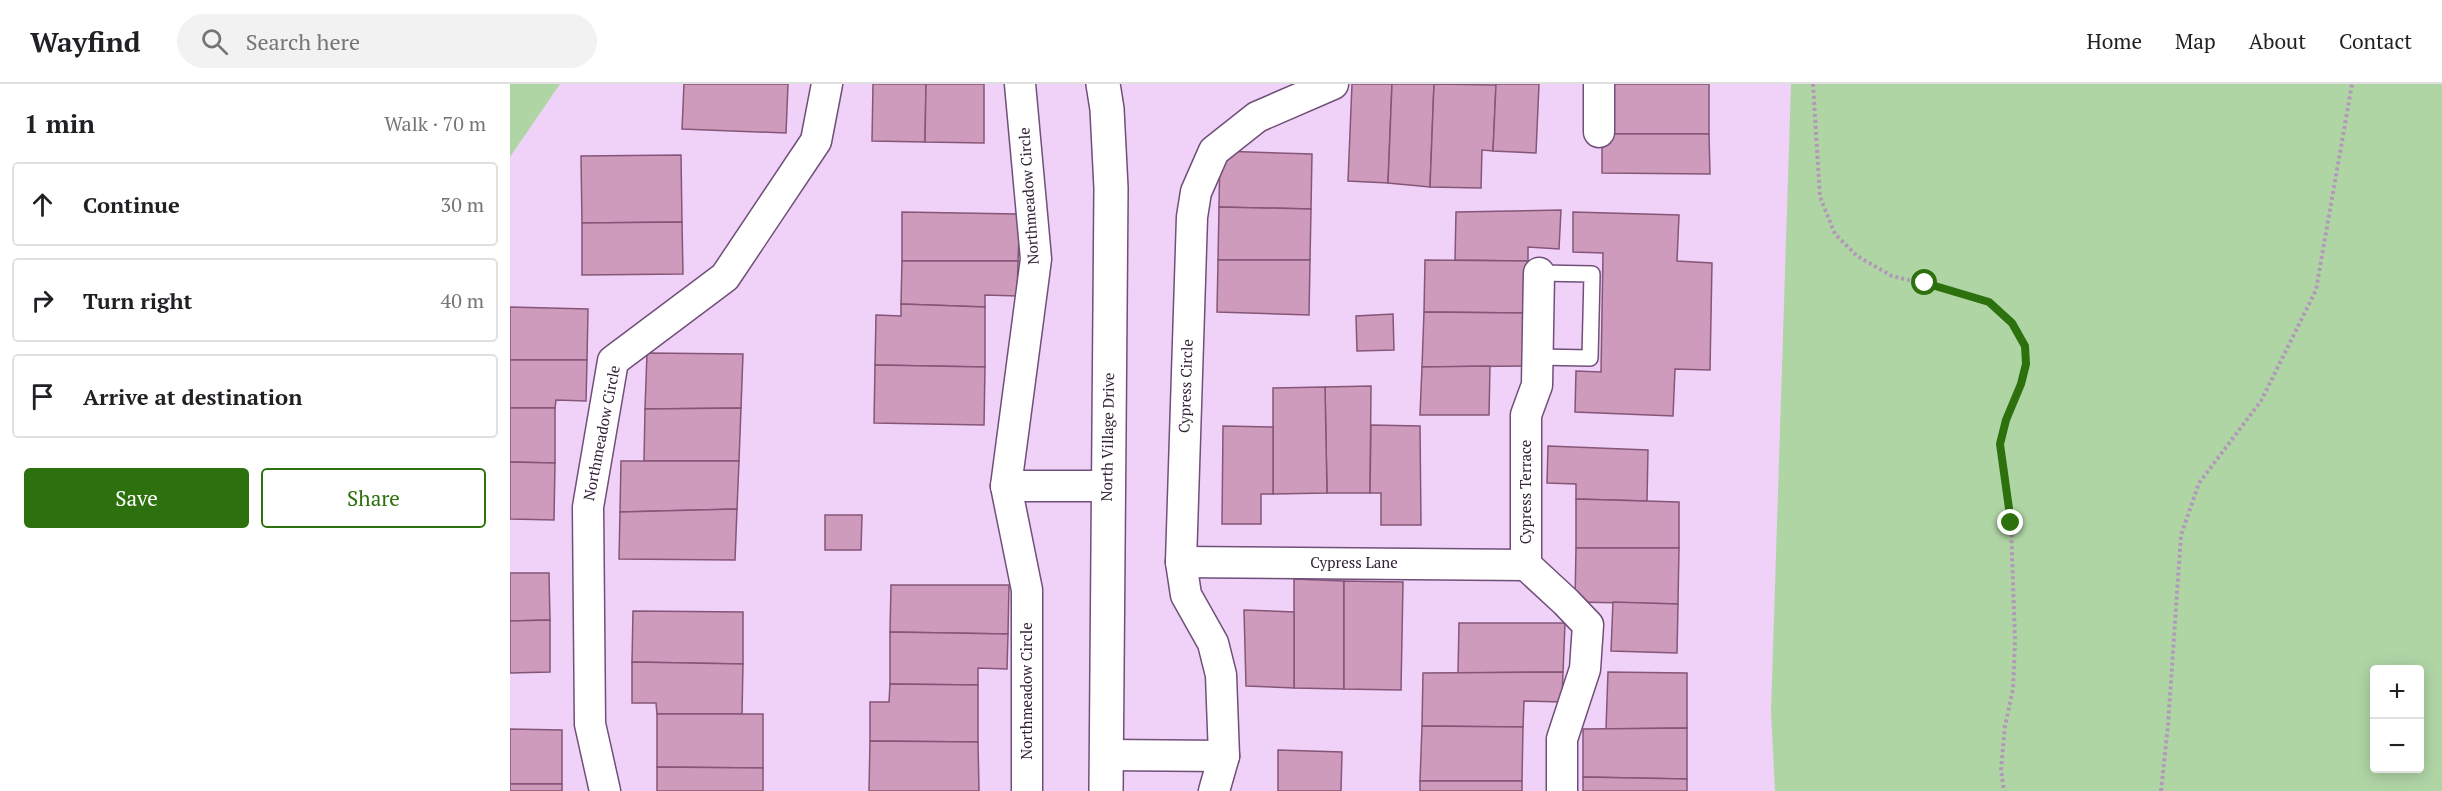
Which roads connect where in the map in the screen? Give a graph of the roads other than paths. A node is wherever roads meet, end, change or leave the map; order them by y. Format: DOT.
graph roads {
  1 [pos="827,84"];
  2 [pos="1020,84"];
  3 [pos="1103,84"];
  4 [pos="1333,84"];
  5 [pos="1599,84"];
  6 [pos="1599,132"];
  7 [pos="1539,273"];
  8 [pos="1537,357"];
  9 [pos="1006,486"];
  10 [pos="1108,486"];
  11 [pos="1181,562"];
  12 [pos="1526,565"];
  13 [pos="1107,755"];
  14 [pos="1224,756"];
  15 [pos="605,791"];
  16 [pos="1027,791"];
  17 [pos="1106,791"];
  18 [pos="1214,791"];
  19 [pos="1562,791"];
  1 -- 15 [label="street, Northmeadow Circle"];
  2 -- 9 [label="street, Northmeadow Circle"];
  3 -- 10 [label="street, North Village Drive"];
  4 -- 11 [label="street, Cypress Circle"];
  5 -- 6 [label="street"];
  7 -- 8 [label="street, Cypress Terrace"];
  7 -- 8 [label="lane"];
  8 -- 12 [label="street, Cypress Terrace"];
  9 -- 10 [label="street"];
  9 -- 16 [label="street, Northmeadow Circle"];
  10 -- 13 [label="street, North Village Drive"];
  11 -- 12 [label="street, Cypress Lane"];
  11 -- 14 [label="street, Cypress Circle"];
  12 -- 19 [label="street, Cypress Terrace"];
  13 -- 14 [label="street"];
  13 -- 17 [label="street, North Village Drive"];
  14 -- 18 [label="street, Cypress Circle"];
}
